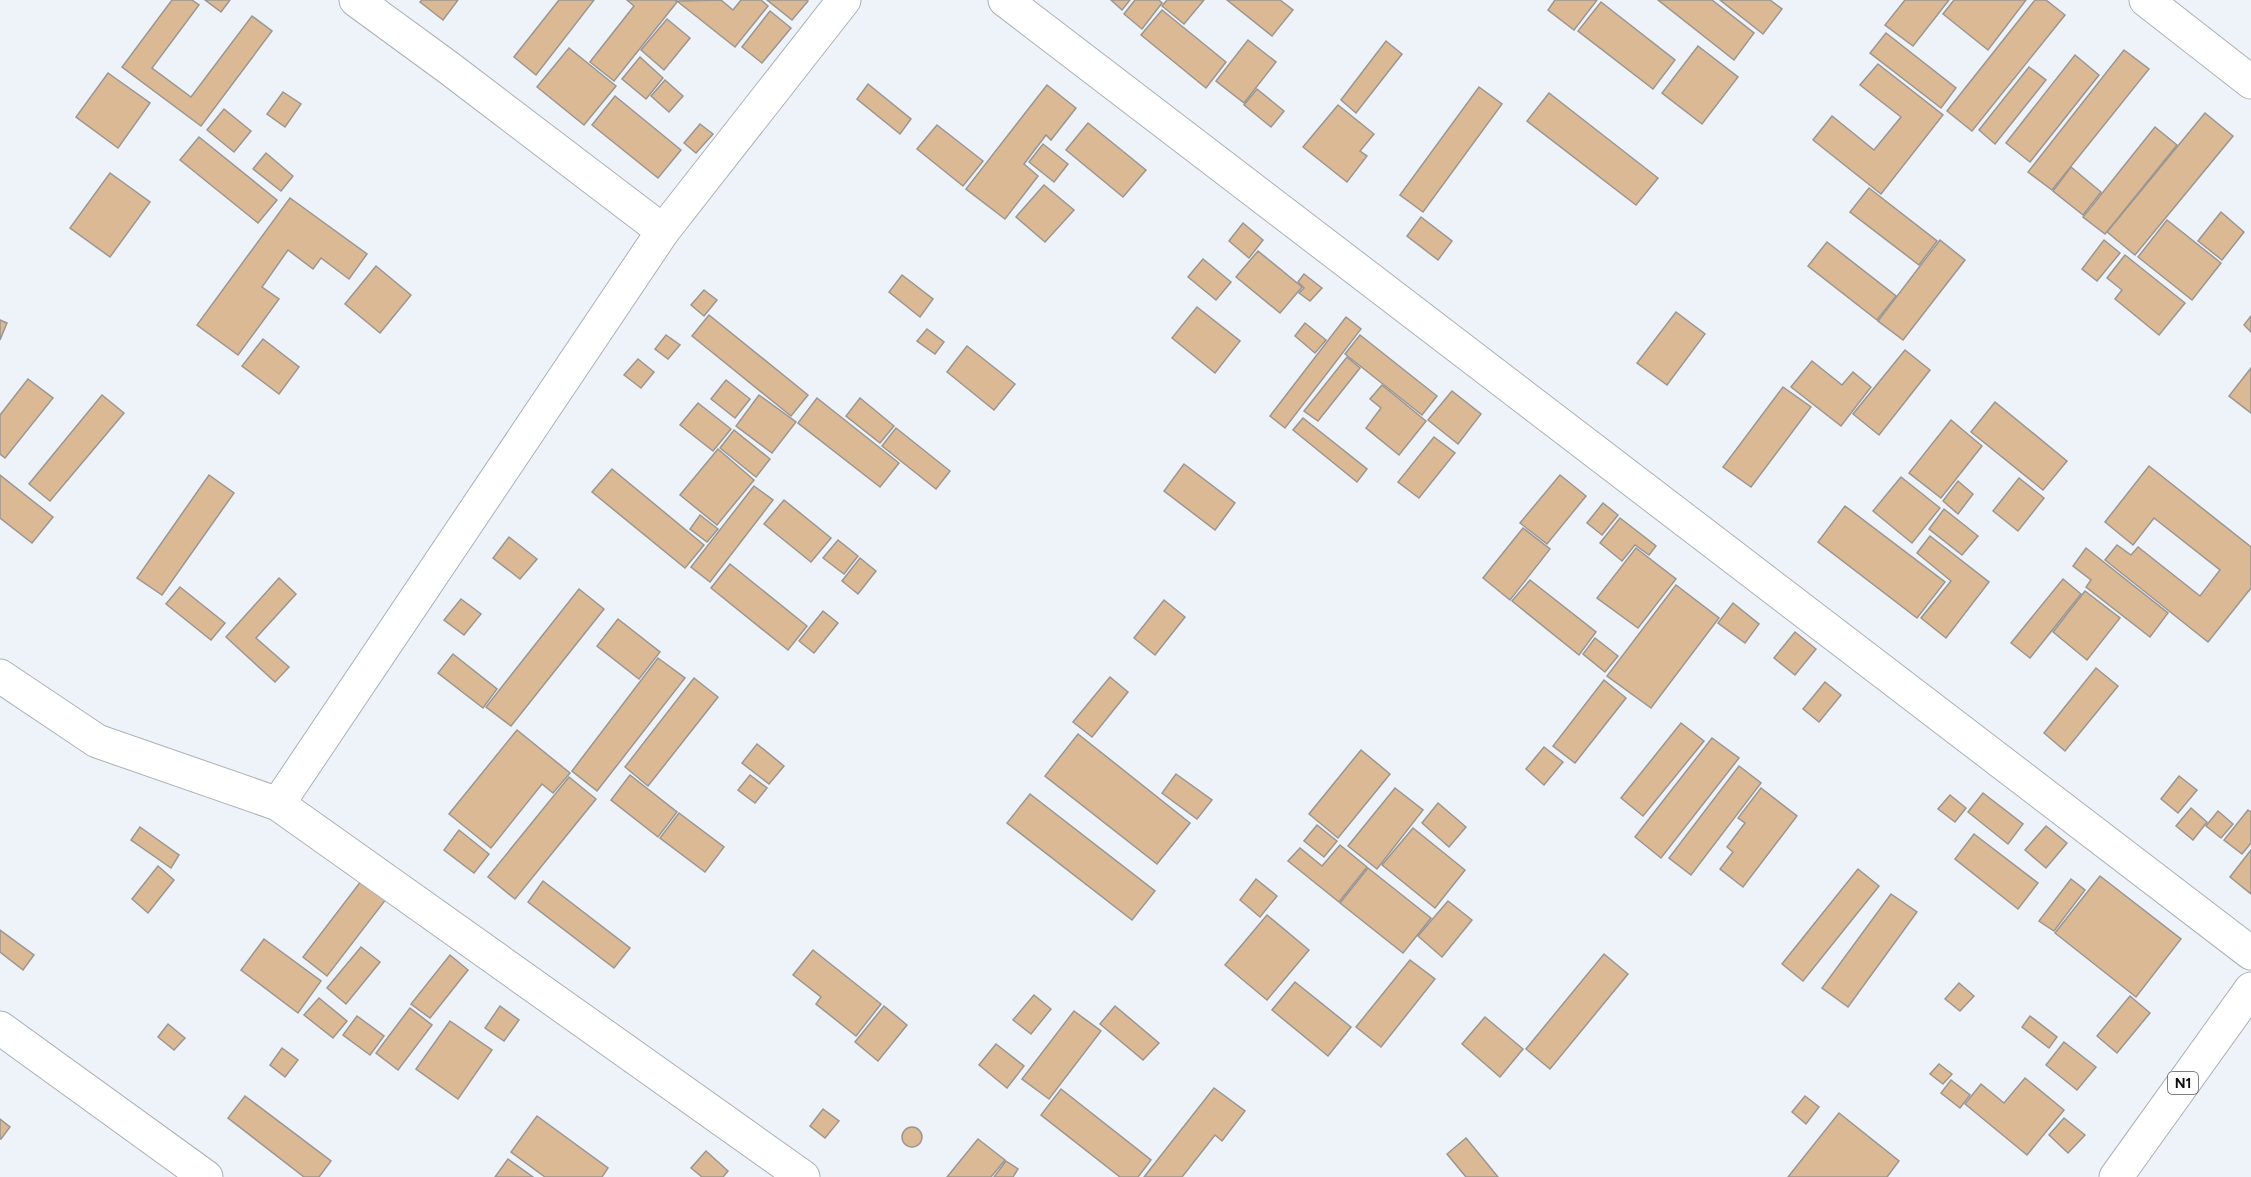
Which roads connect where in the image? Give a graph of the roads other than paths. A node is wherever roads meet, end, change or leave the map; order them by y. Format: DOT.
graph roads {
  1 [pos="356,0"];
  2 [pos="844,0"];
  3 [pos="1005,0"];
  4 [pos="2146,0"];
  5 [pos="2251,81"];
  6 [pos="663,231"];
  7 [pos="0,676"];
  8 [pos="278,804"];
  9 [pos="2251,952"];
  10 [pos="2251,989"];
  11 [pos="0,1028"];
  12 [pos="206,1177"];
  13 [pos="803,1177"];
  14 [pos="2116,1177"];
  1 -- 6 [label="main road"];
  2 -- 6 [label="main road"];
  3 -- 9 [label="main road"];
  4 -- 5 [label="main road"];
  6 -- 8 [label="main road"];
  7 -- 8 [label="main road"];
  8 -- 13 [label="main road"];
  10 -- 14 [label="main road, N1"];
  11 -- 12 [label="main road"];
}
